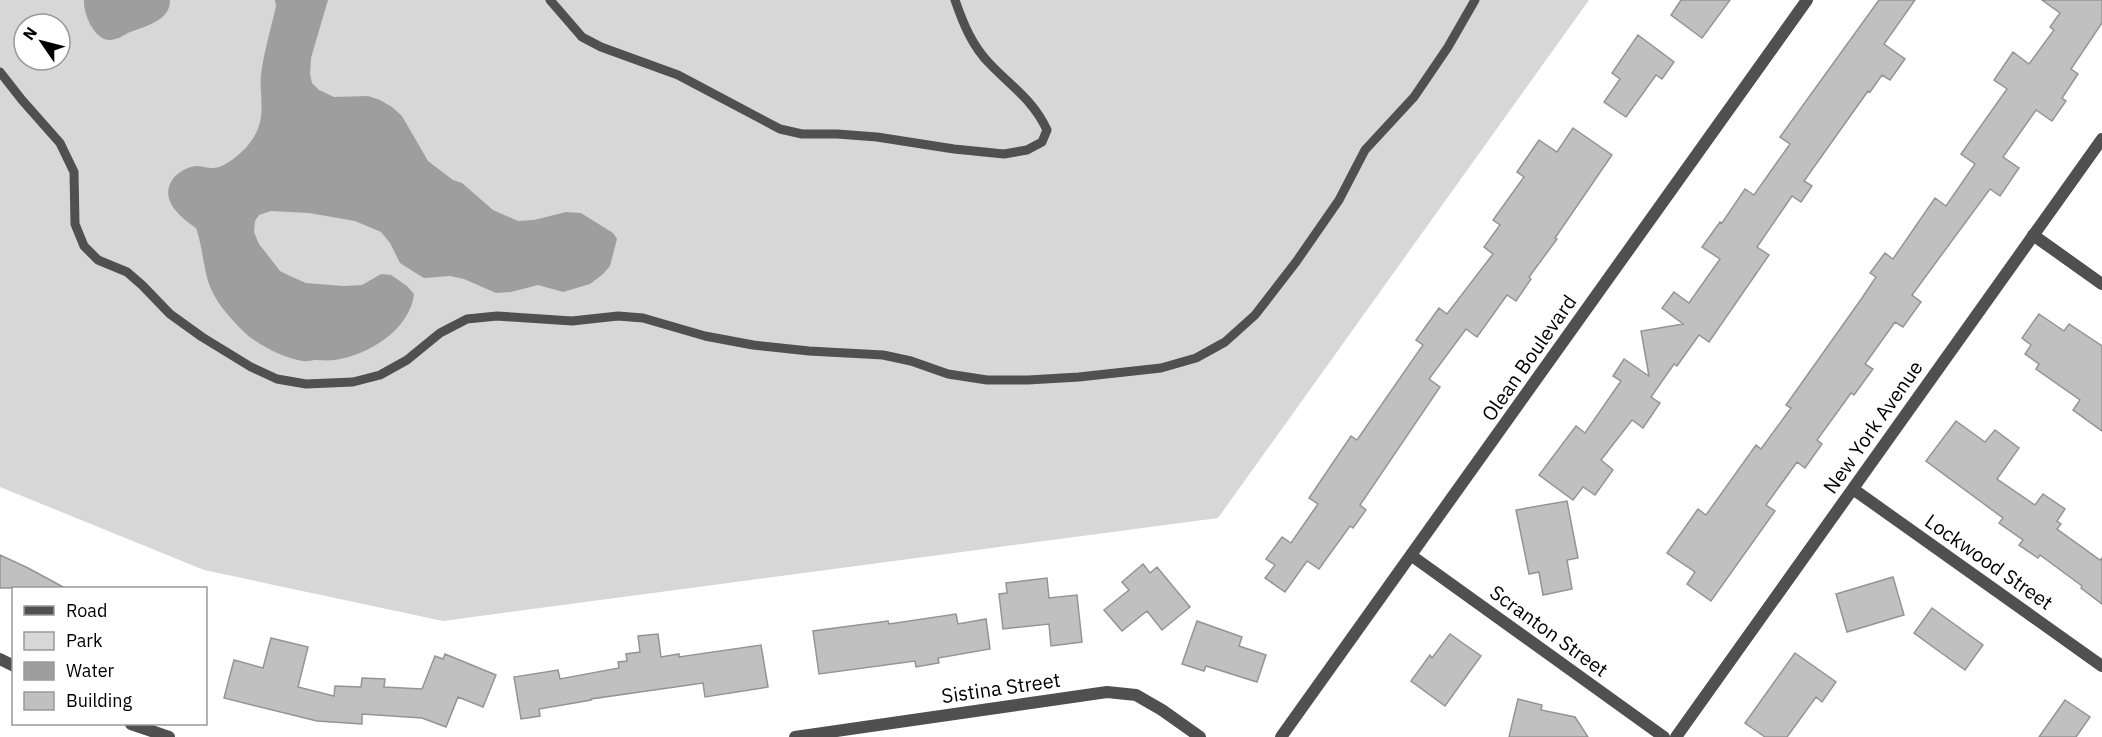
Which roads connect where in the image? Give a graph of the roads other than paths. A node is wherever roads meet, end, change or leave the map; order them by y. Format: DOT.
graph roads {
  1 [pos="550,0"];
  2 [pos="955,0"];
  3 [pos="1475,0"];
  4 [pos="1807,0"];
  5 [pos="0,72"];
  6 [pos="2102,139"];
  7 [pos="2033,235"];
  8 [pos="2102,284"];
  9 [pos="1852,489"];
  10 [pos="1412,556"];
  11 [pos="2102,666"];
  12 [pos="136,725"];
  13 [pos="169,737"];
  14 [pos="795,737"];
  15 [pos="1200,737"];
  16 [pos="1281,737"];
  17 [pos="1664,737"];
  18 [pos="1676,737"];
  1 -- 2 [label="lane"];
  3 -- 5 [label="lane"];
  4 -- 10 [label="street, Olean Boulevard"];
  6 -- 7 [label="street, New York Avenue"];
  7 -- 8 [label="street"];
  7 -- 9 [label="street, New York Avenue"];
  9 -- 11 [label="street, Lockwood Street"];
  9 -- 18 [label="street, New York Avenue"];
  10 -- 16 [label="street, Olean Boulevard"];
  10 -- 17 [label="street, Scranton Street"];
  12 -- 13 [label="street"];
  14 -- 15 [label="street, Sistina Street"];
}
